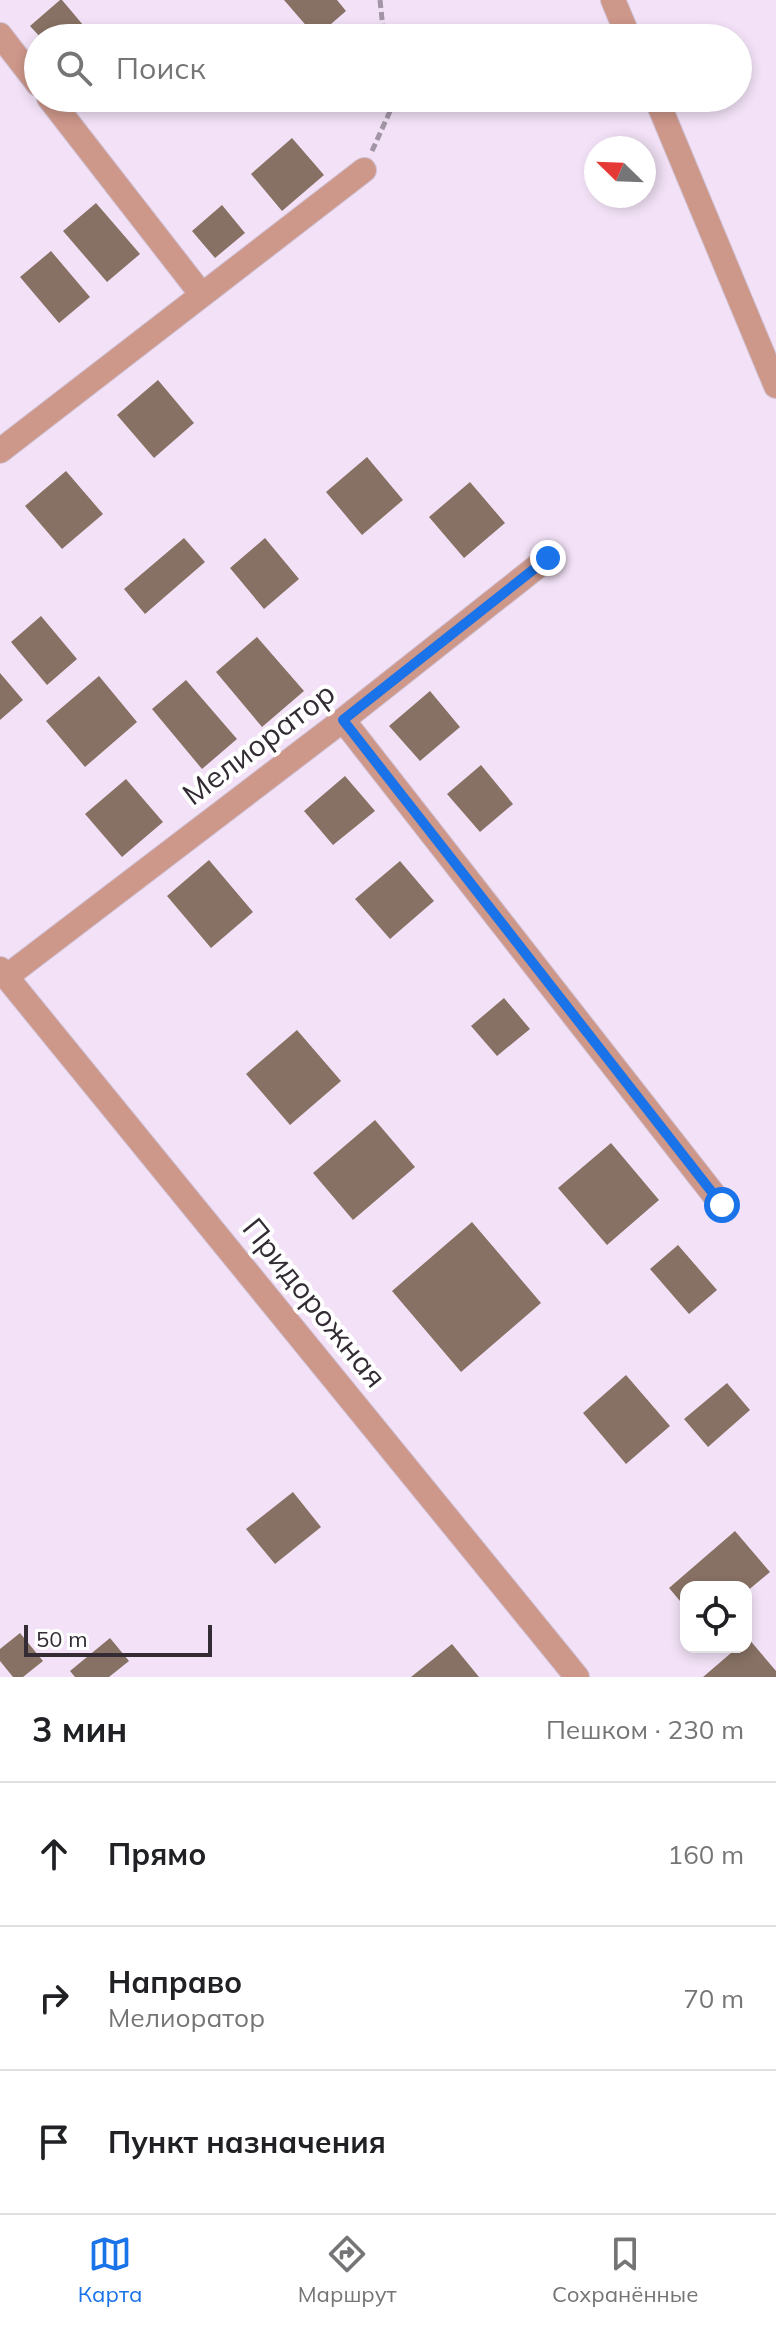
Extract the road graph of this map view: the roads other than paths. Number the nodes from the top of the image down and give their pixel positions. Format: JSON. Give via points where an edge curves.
{"nodes":[{"id":1,"x":613,"y":0,"type":"edge"},
{"id":2,"x":623,"y":24,"type":"edge"},
{"id":3,"x":0,"y":35,"type":"edge"},
{"id":4,"x":24,"y":66,"type":"edge"},
{"id":5,"x":60,"y":112,"type":"edge"},
{"id":6,"x":662,"y":112,"type":"edge"},
{"id":7,"x":364,"y":170,"type":"road end"},
{"id":8,"x":202,"y":295,"type":"junction"},
{"id":9,"x":776,"y":386,"type":"edge"},
{"id":10,"x":0,"y":451,"type":"edge"},
{"id":11,"x":548,"y":558,"type":"dead end"},
{"id":12,"x":343,"y":720,"type":"junction"},
{"id":13,"x":3,"y":973,"type":"edge"},
{"id":14,"x":722,"y":1205,"type":"dead end"},
{"id":15,"x":577,"y":1677,"type":"edge"}],
"edges":[{"from":1,"to":2,"type":"street"},
{"from":3,"to":4,"type":"street"},
{"from":5,"to":8,"type":"street"},
{"from":6,"to":9,"type":"street"},
{"from":7,"to":8,"type":"street"},
{"from":8,"to":10,"type":"street"},
{"from":11,"to":12,"type":"street","name":"Мелиоратор"},
{"from":12,"to":13,"type":"street","name":"Мелиоратор"},
{"from":12,"to":14,"type":"street"},
{"from":13,"to":15,"type":"street","name":"Придорожная"}]}
